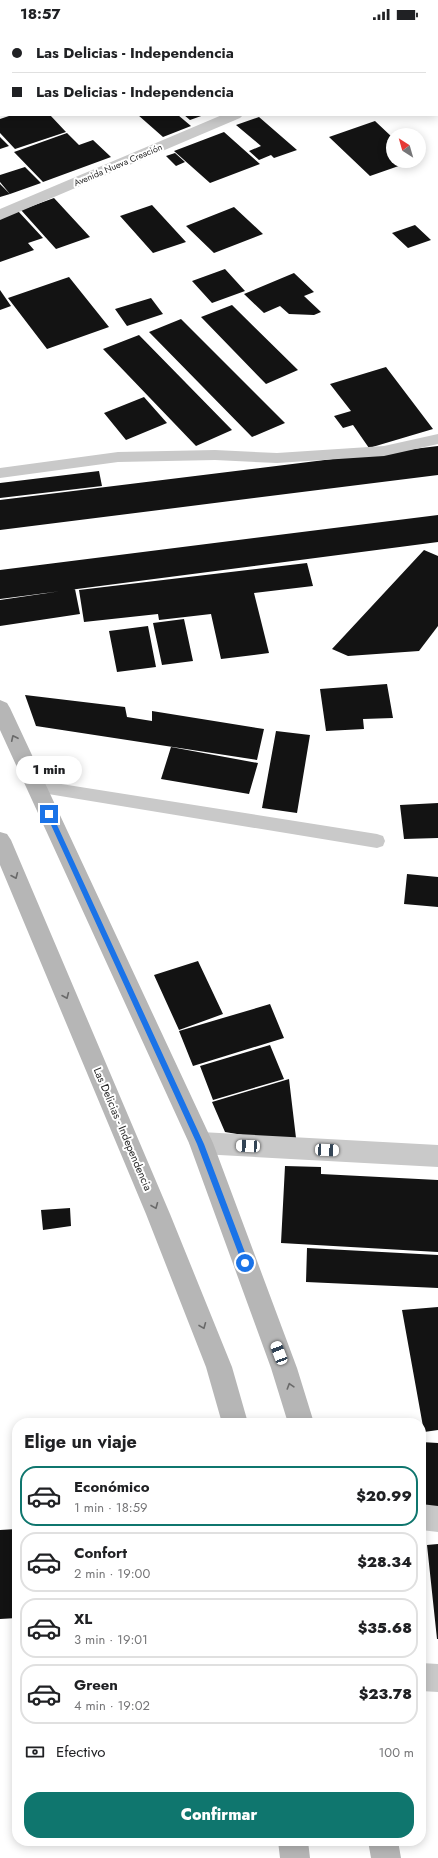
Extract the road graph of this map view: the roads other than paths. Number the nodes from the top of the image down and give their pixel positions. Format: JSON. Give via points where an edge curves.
{"nodes":[{"id":1,"x":233,"y":116,"type":"edge"},
{"id":2,"x":0,"y":215,"type":"edge"},
{"id":3,"x":438,"y":439,"type":"edge"},
{"id":4,"x":0,"y":473,"type":"edge"},
{"id":5,"x":0,"y":708,"type":"edge"},
{"id":6,"x":36,"y":786,"type":"junction"},
{"id":7,"x":0,"y":840,"type":"edge"},
{"id":8,"x":377,"y":841,"type":"dead end"},
{"id":9,"x":200,"y":1144,"type":"junction"},
{"id":10,"x":438,"y":1156,"type":"edge"},
{"id":11,"x":234,"y":1418,"type":"edge"},
{"id":12,"x":299,"y":1418,"type":"edge"},
{"id":13,"x":426,"y":1518,"type":"edge"},
{"id":14,"x":438,"y":1520,"type":"edge"},
{"id":15,"x":426,"y":1677,"type":"edge"},
{"id":16,"x":438,"y":1678,"type":"edge"},
{"id":17,"x":294,"y":1846,"type":"edge"},
{"id":18,"x":384,"y":1846,"type":"edge"},
{"id":19,"x":295,"y":1858,"type":"edge"},
{"id":20,"x":386,"y":1858,"type":"edge"}],
"edges":[{"from":1,"to":2,"type":"street","name":"Avenida Nueva Creación"},
{"from":3,"to":4,"type":"lane","via":[[384,451],[277,458],[118,457]]},
{"from":6,"to":5,"type":"main road","one_way":true},
{"from":6,"to":8,"type":"lane"},
{"from":6,"to":9,"type":"main road"},
{"from":7,"to":11,"type":"main road","name":"Las Delicias - Independencia","one_way":true,"via":[[158,1214],[219,1367]]},
{"from":9,"to":10,"type":"street"},
{"from":12,"to":9,"type":"main road","one_way":true,"via":[[284,1368]]},
{"from":13,"to":14,"type":"street"},
{"from":15,"to":16,"type":"street"},
{"from":17,"to":19,"type":"main road"},
{"from":18,"to":20,"type":"main road"}]}
